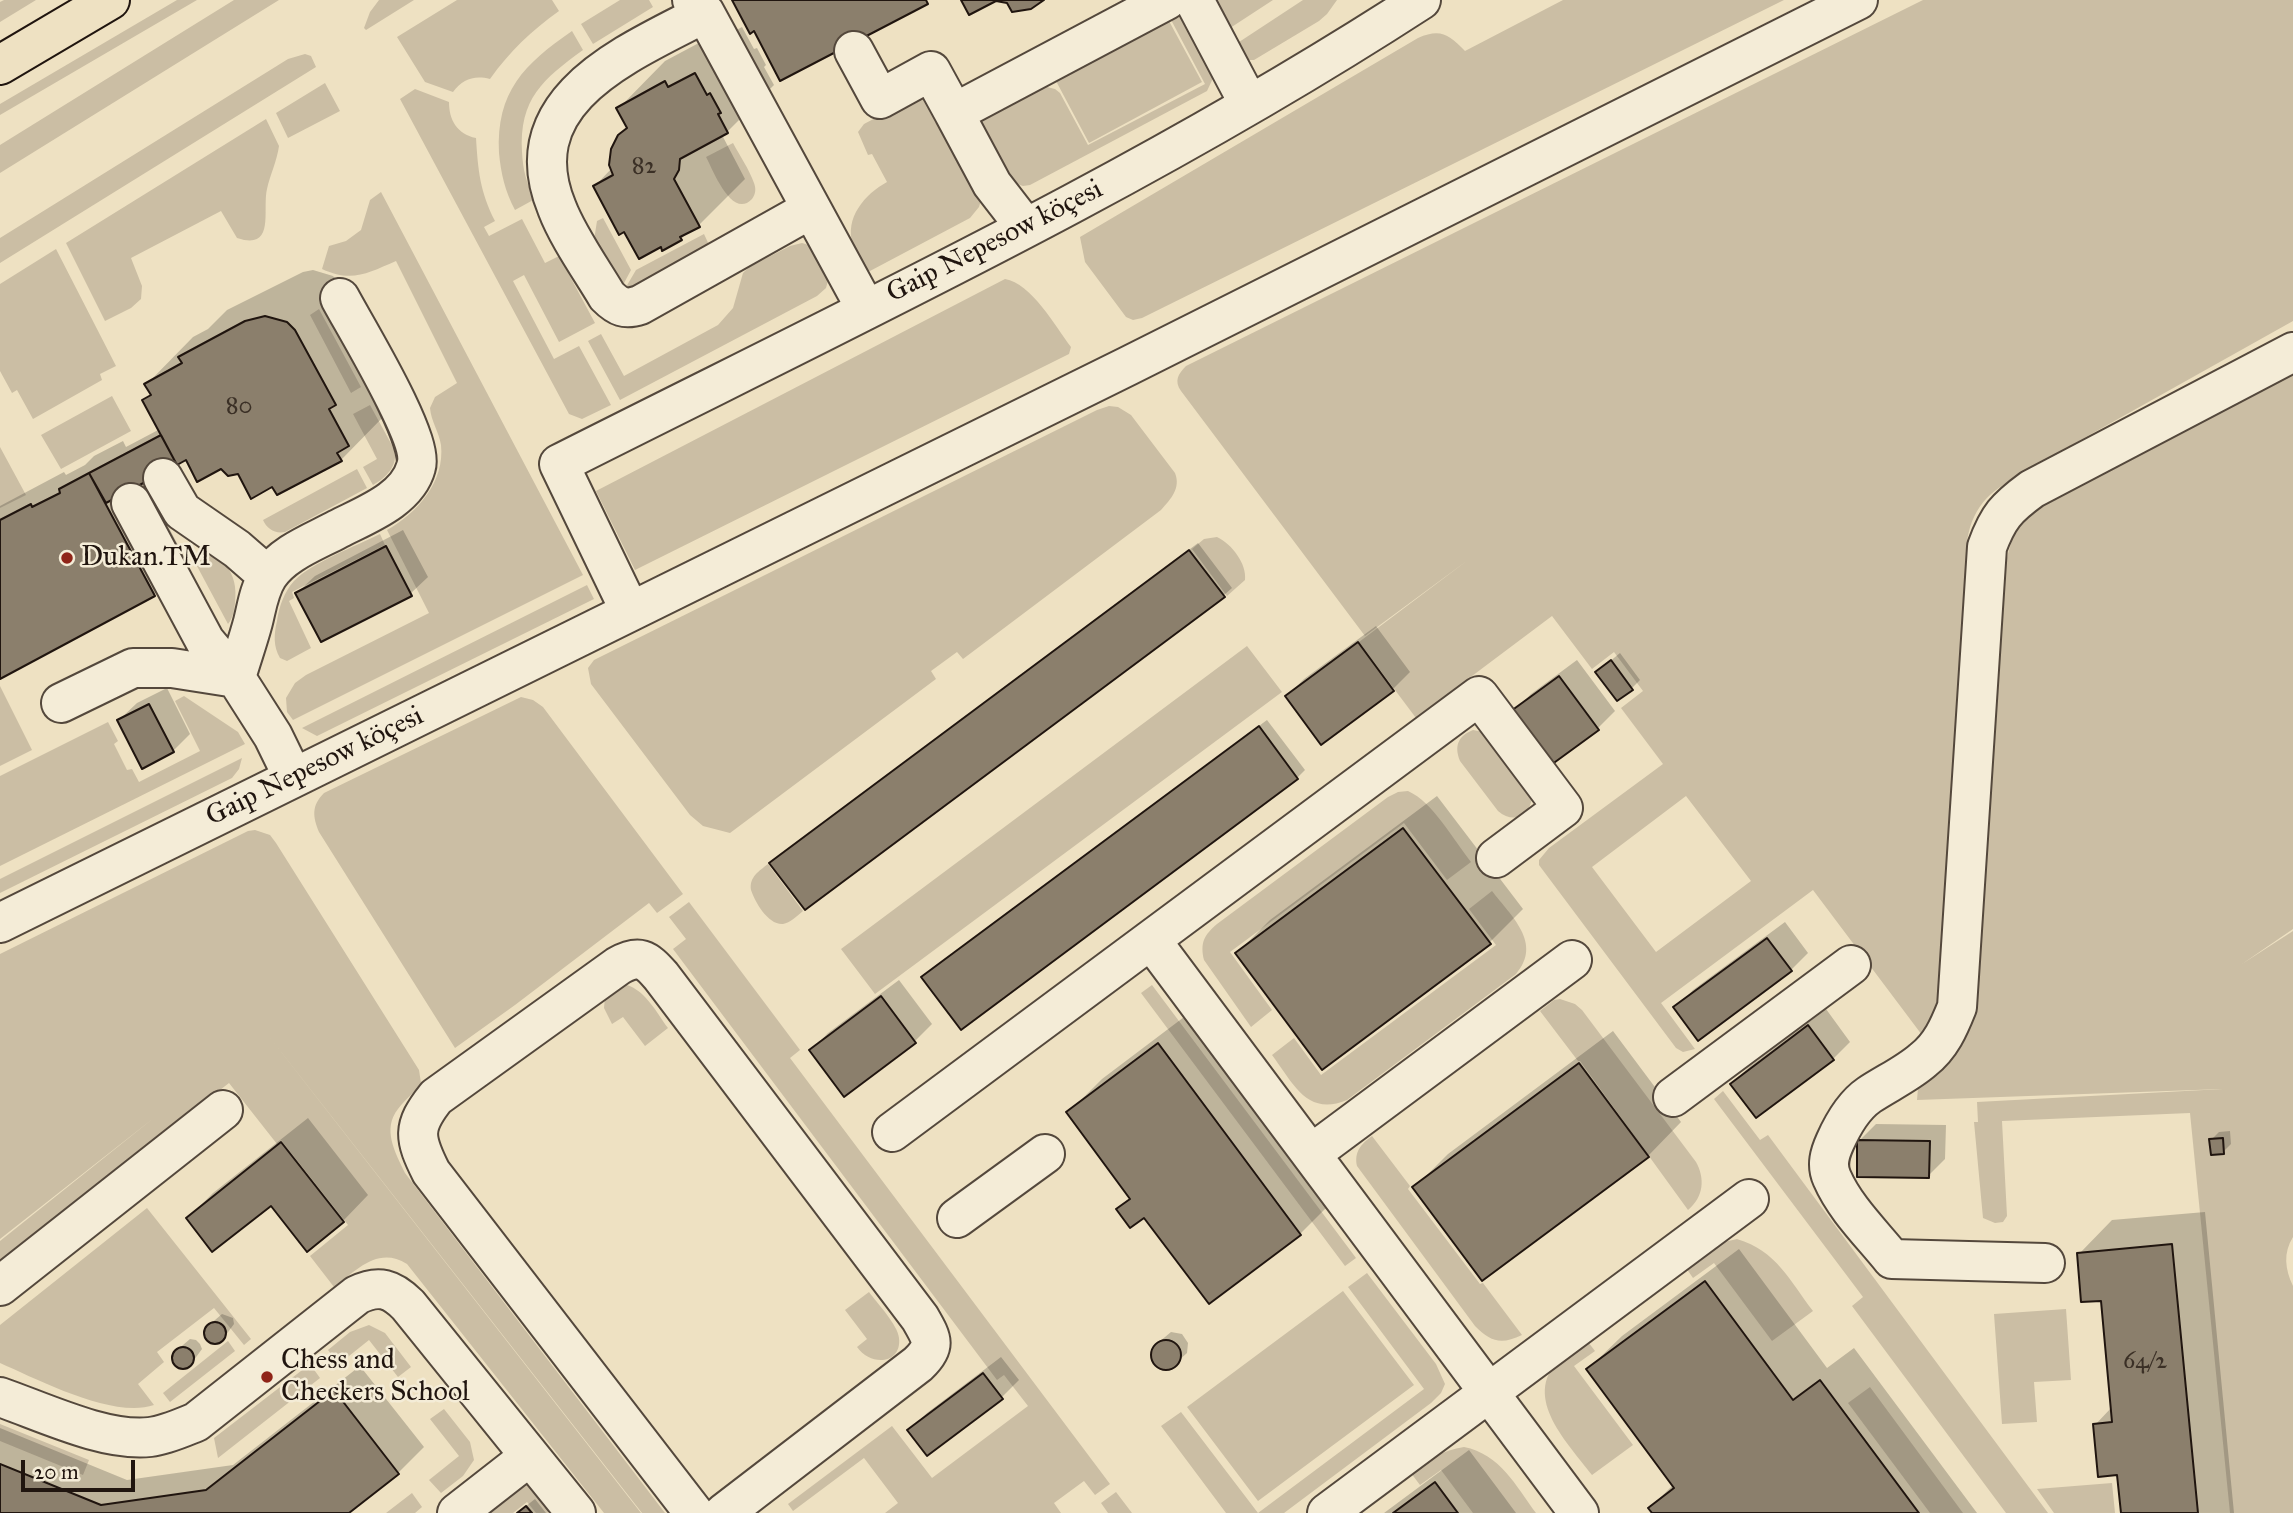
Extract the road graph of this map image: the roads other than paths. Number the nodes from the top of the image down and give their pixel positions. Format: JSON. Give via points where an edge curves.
{"nodes":[{"id":1,"x":110,"y":0,"type":"edge"},
{"id":2,"x":1167,"y":0,"type":"edge"},
{"id":3,"x":1194,"y":0,"type":"edge"},
{"id":4,"x":1421,"y":0,"type":"edge"},
{"id":5,"x":1858,"y":0,"type":"edge"},
{"id":6,"x":698,"y":6,"type":"edge"},
{"id":7,"x":854,"y":51,"type":"dead end"},
{"id":8,"x":0,"y":65,"type":"edge"},
{"id":9,"x":1249,"y":104,"type":"junction"},
{"id":10,"x":954,"y":113,"type":"junction"},
{"id":11,"x":811,"y":209,"type":"junction"},
{"id":12,"x":1026,"y":228,"type":"junction"},
{"id":13,"x":340,"y":298,"type":"dead end"},
{"id":14,"x":866,"y":309,"type":"junction"},
{"id":15,"x":2293,"y":352,"type":"edge"},
{"id":16,"x":163,"y":478,"type":"dead end"},
{"id":17,"x":131,"y":503,"type":"dead end"},
{"id":18,"x":268,"y":576,"type":"junction"},
{"id":19,"x":630,"y":611,"type":"junction"},
{"id":20,"x":236,"y":678,"type":"junction"},
{"id":21,"x":61,"y":703,"type":"dead end"},
{"id":22,"x":293,"y":777,"type":"junction"},
{"id":23,"x":1496,"y":858,"type":"dead end"},
{"id":24,"x":0,"y":923,"type":"edge"},
{"id":25,"x":1151,"y":940,"type":"junction"},
{"id":26,"x":1572,"y":960,"type":"dead end"},
{"id":27,"x":1851,"y":965,"type":"dead end"},
{"id":28,"x":1673,"y":1097,"type":"dead end"},
{"id":29,"x":223,"y":1110,"type":"dead end"},
{"id":30,"x":892,"y":1132,"type":"dead end"},
{"id":31,"x":1045,"y":1154,"type":"dead end"},
{"id":32,"x":1311,"y":1154,"type":"junction"},
{"id":33,"x":1749,"y":1199,"type":"dead end"},
{"id":34,"x":957,"y":1218,"type":"dead end"},
{"id":35,"x":2045,"y":1263,"type":"dead end"},
{"id":36,"x":0,"y":1286,"type":"edge"},
{"id":37,"x":1489,"y":1393,"type":"junction"},
{"id":38,"x":0,"y":1396,"type":"edge"},
{"id":39,"x":530,"y":1456,"type":"junction"},
{"id":40,"x":457,"y":1513,"type":"edge"},
{"id":41,"x":576,"y":1513,"type":"edge"},
{"id":42,"x":694,"y":1513,"type":"edge"},
{"id":43,"x":724,"y":1513,"type":"edge"},
{"id":44,"x":1327,"y":1513,"type":"edge"},
{"id":45,"x":1579,"y":1513,"type":"edge"}],
"edges":[{"from":1,"to":8,"type":"main road"},
{"from":2,"to":10,"type":"street"},
{"from":3,"to":9,"type":"street"},
{"from":4,"to":9,"type":"street","name":"Gaip Nepesow köçesi"},
{"from":5,"to":19,"type":"street","name":"Gaip Nepesow köçesi"},
{"from":6,"to":11,"type":"street"},
{"from":6,"to":11,"type":"street","via":[[602,69],[561,111],[552,127],[547,157],[558,211],[607,296],[624,308],[640,305]]},
{"from":7,"to":10,"type":"street","via":[[880,99],[931,71]]},
{"from":9,"to":12,"type":"street","name":"Gaip Nepesow köçesi"},
{"from":10,"to":12,"type":"street","via":[[992,184]]},
{"from":11,"to":14,"type":"street"},
{"from":12,"to":14,"type":"street","name":"Gaip Nepesow köçesi"},
{"from":13,"to":18,"type":"street","via":[[402,413],[417,467],[401,491],[377,510],[296,551]]},
{"from":14,"to":19,"type":"street","name":"Gaip Nepesow köçesi","via":[[559,464]]},
{"from":15,"to":35,"type":"street","via":[[2032,489],[1995,525],[1987,547],[1957,1007],[1937,1047],[1853,1110],[1829,1156],[1830,1175],[1845,1202],[1892,1259]]},
{"from":16,"to":18,"type":"street","via":[[182,511]]},
{"from":17,"to":20,"type":"street","via":[[205,641]]},
{"from":18,"to":20,"type":"street"},
{"from":19,"to":22,"type":"street","name":"Gaip Nepesow köçesi"},
{"from":20,"to":21,"type":"street","via":[[172,668],[133,668]]},
{"from":20,"to":22,"type":"street"},
{"from":22,"to":24,"type":"street","name":"Gaip Nepesow köçesi"},
{"from":23,"to":25,"type":"street","via":[[1563,808],[1479,696]]},
{"from":25,"to":30,"type":"street"},
{"from":25,"to":32,"type":"street"},
{"from":26,"to":32,"type":"street"},
{"from":27,"to":28,"type":"street"},
{"from":29,"to":36,"type":"street"},
{"from":31,"to":34,"type":"street"},
{"from":32,"to":37,"type":"street"},
{"from":33,"to":37,"type":"street"},
{"from":37,"to":44,"type":"street"},
{"from":37,"to":45,"type":"street"},
{"from":38,"to":39,"type":"street","via":[[112,1435],[152,1437],[172,1432],[196,1422],[358,1294],[384,1288],[408,1305]]},
{"from":39,"to":40,"type":"street"},
{"from":39,"to":41,"type":"street"},
{"from":42,"to":43,"type":"street","via":[[431,1172],[418,1135],[419,1122],[436,1097],[629,960],[641,959],[661,976],[930,1336],[927,1356],[918,1364]]}]}
